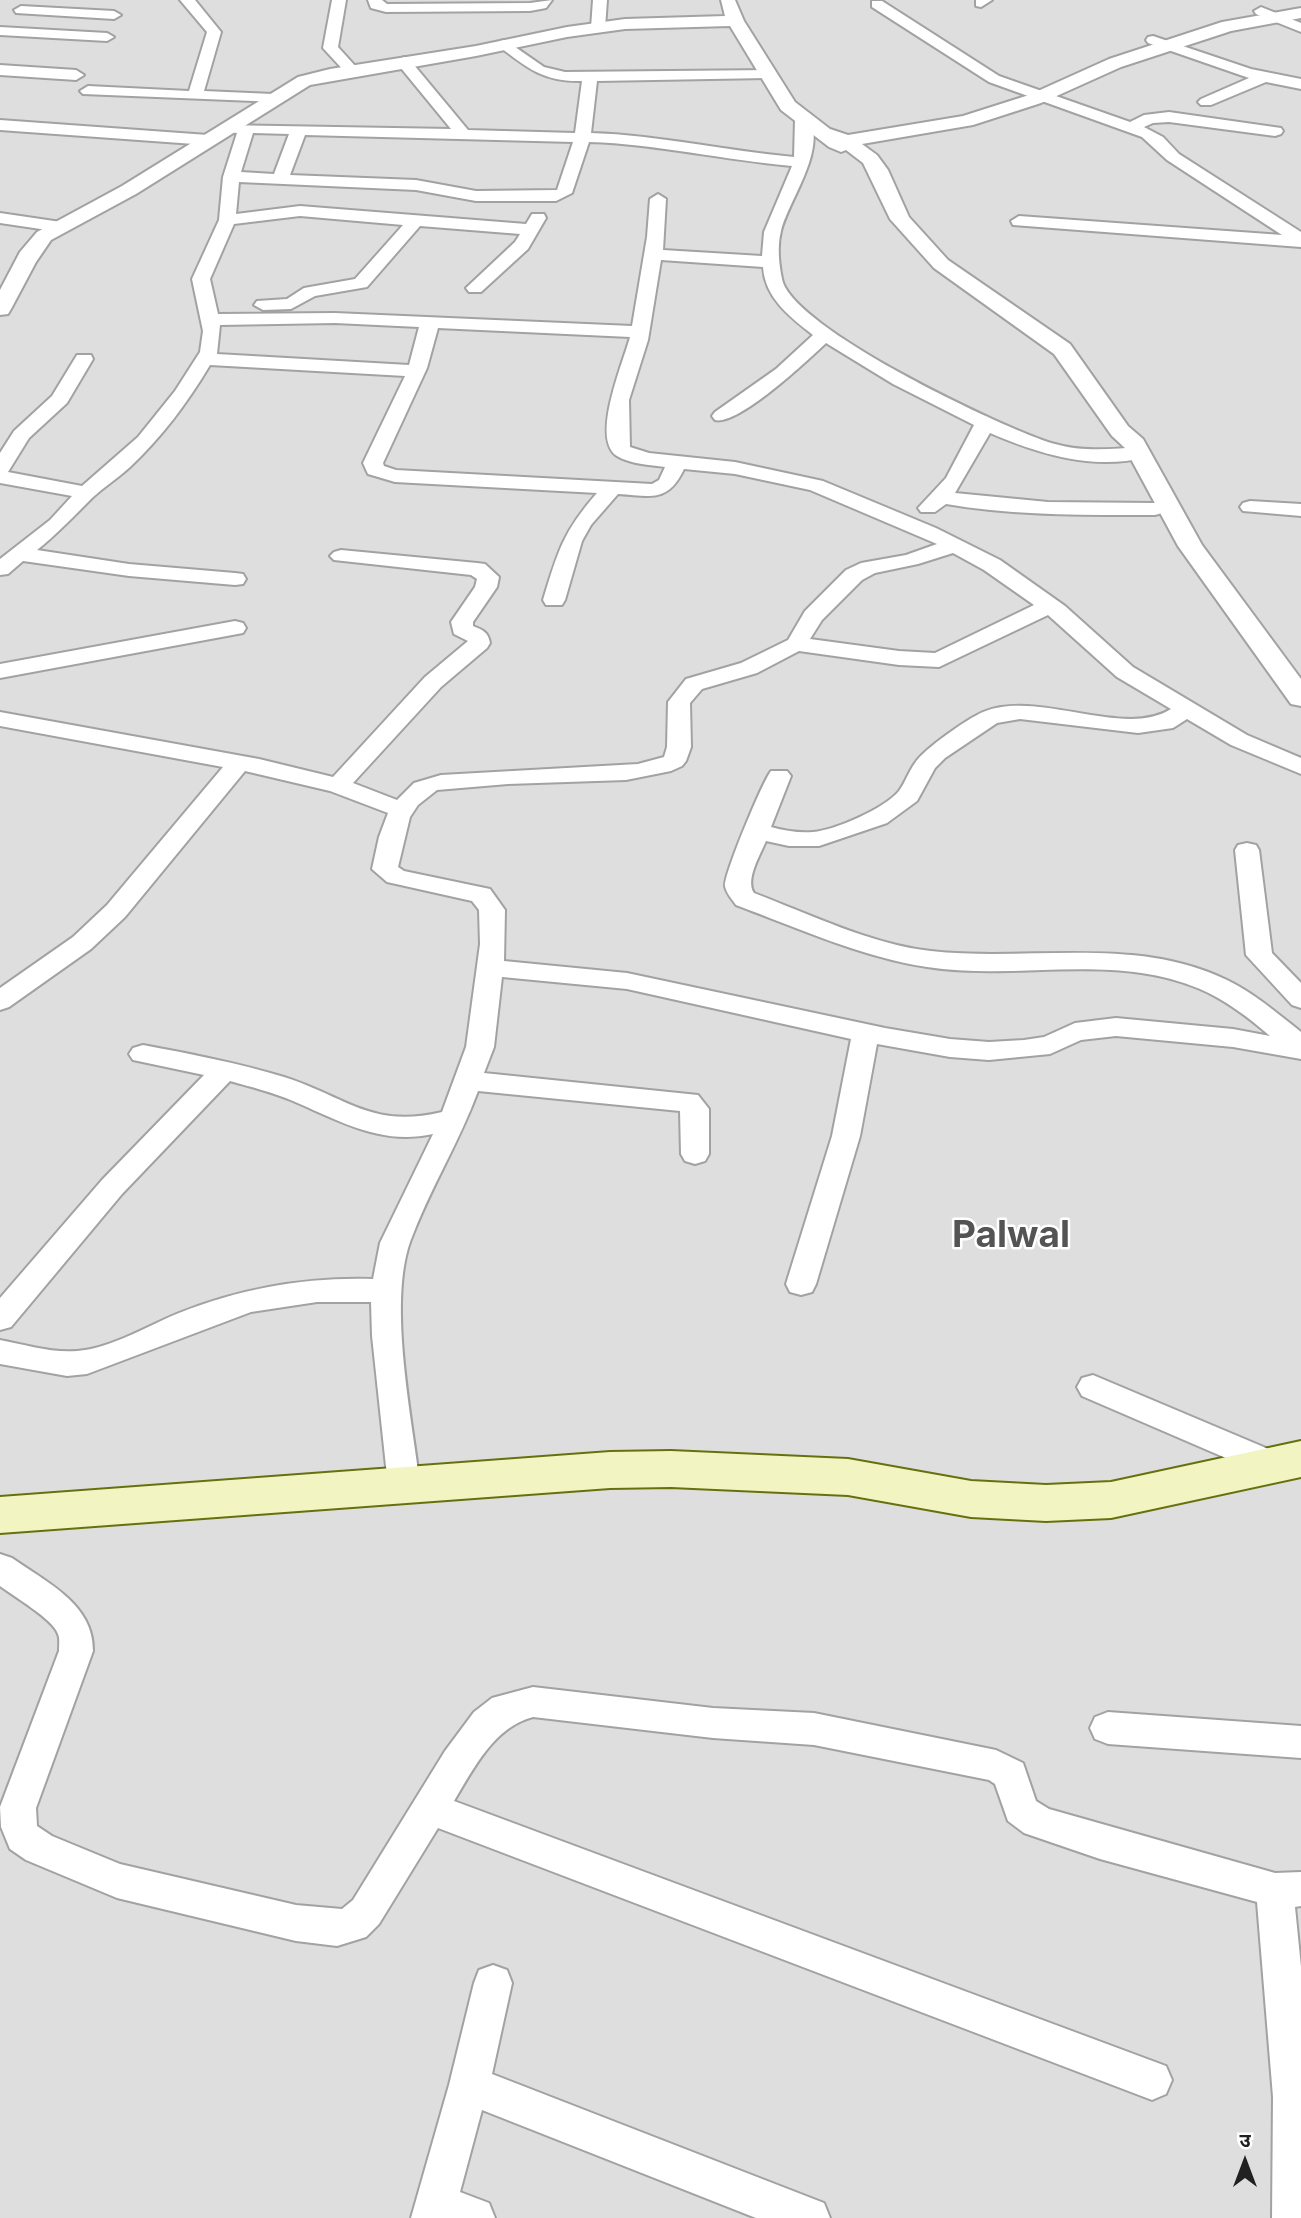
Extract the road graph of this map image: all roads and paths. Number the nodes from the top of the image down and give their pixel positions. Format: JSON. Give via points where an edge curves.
{"nodes":[{"id":1,"x":187,"y":0,"type":"edge"},
{"id":2,"x":339,"y":0,"type":"edge"},
{"id":3,"x":375,"y":0,"type":"edge"},
{"id":4,"x":545,"y":0,"type":"edge"},
{"id":5,"x":600,"y":0,"type":"edge"},
{"id":6,"x":713,"y":0,"type":"edge"},
{"id":7,"x":462,"y":4,"type":"edge"},
{"id":8,"x":877,"y":4,"type":"dead end"},
{"id":9,"x":25,"y":5,"type":"edge"},
{"id":10,"x":1301,"y":5,"type":"edge"},
{"id":11,"x":731,"y":11,"type":"edge"},
{"id":12,"x":1301,"y":13,"type":"edge"},
{"id":13,"x":1266,"y":14,"type":"junction"},
{"id":14,"x":114,"y":15,"type":"dead end"},
{"id":15,"x":598,"y":27,"type":"junction"},
{"id":16,"x":1301,"y":28,"type":"edge"},
{"id":17,"x":0,"y":32,"type":"edge"},
{"id":18,"x":107,"y":37,"type":"dead end"},
{"id":19,"x":1153,"y":40,"type":"junction"},
{"id":20,"x":505,"y":44,"type":"junction"},
{"id":21,"x":1171,"y":46,"type":"junction"},
{"id":22,"x":404,"y":62,"type":"junction"},
{"id":23,"x":1115,"y":63,"type":"junction"},
{"id":24,"x":0,"y":70,"type":"edge"},
{"id":25,"x":352,"y":71,"type":"junction"},
{"id":26,"x":768,"y":73,"type":"junction"},
{"id":27,"x":76,"y":75,"type":"dead end"},
{"id":28,"x":590,"y":77,"type":"junction"},
{"id":29,"x":1264,"y":77,"type":"junction"},
{"id":30,"x":1301,"y":84,"type":"edge"},
{"id":31,"x":0,"y":86,"type":"edge"},
{"id":32,"x":63,"y":89,"type":"dead end"},
{"id":33,"x":88,"y":91,"type":"dead end"},
{"id":34,"x":195,"y":96,"type":"junction"},
{"id":35,"x":1044,"y":96,"type":"junction"},
{"id":36,"x":274,"y":99,"type":"junction"},
{"id":37,"x":1206,"y":102,"type":"dead end"},
{"id":38,"x":803,"y":119,"type":"junction"},
{"id":39,"x":0,"y":125,"type":"edge"},
{"id":40,"x":1132,"y":128,"type":"junction"},
{"id":41,"x":236,"y":129,"type":"junction"},
{"id":42,"x":298,"y":131,"type":"junction"},
{"id":43,"x":1275,"y":131,"type":"dead end"},
{"id":44,"x":464,"y":136,"type":"junction"},
{"id":45,"x":582,"y":138,"type":"junction"},
{"id":46,"x":836,"y":139,"type":"junction"},
{"id":47,"x":208,"y":140,"type":"junction"},
{"id":48,"x":801,"y":162,"type":"junction"},
{"id":49,"x":231,"y":177,"type":"junction"},
{"id":50,"x":280,"y":179,"type":"junction"},
{"id":51,"x":548,"y":197,"type":"junction"},
{"id":52,"x":658,"y":199,"type":"dead end"},
{"id":53,"x":0,"y":218,"type":"edge"},
{"id":54,"x":227,"y":220,"type":"junction"},
{"id":55,"x":415,"y":220,"type":"junction"},
{"id":56,"x":1019,"y":221,"type":"dead end"},
{"id":57,"x":61,"y":227,"type":"junction"},
{"id":58,"x":532,"y":230,"type":"junction"},
{"id":59,"x":1301,"y":241,"type":"edge"},
{"id":60,"x":653,"y":254,"type":"junction"},
{"id":61,"x":771,"y":262,"type":"junction"},
{"id":62,"x":475,"y":288,"type":"dead end"},
{"id":63,"x":0,"y":308,"type":"edge"},
{"id":64,"x":209,"y":313,"type":"junction"},
{"id":65,"x":430,"y":322,"type":"junction"},
{"id":66,"x":640,"y":332,"type":"junction"},
{"id":67,"x":824,"y":335,"type":"junction"},
{"id":68,"x":83,"y":359,"type":"dead end"},
{"id":69,"x":205,"y":359,"type":"junction"},
{"id":70,"x":416,"y":372,"type":"junction"},
{"id":71,"x":722,"y":416,"type":"dead end"},
{"id":72,"x":986,"y":422,"type":"junction"},
{"id":73,"x":1129,"y":446,"type":"junction"},
{"id":74,"x":677,"y":462,"type":"junction"},
{"id":75,"x":0,"y":469,"type":"edge"},
{"id":76,"x":0,"y":477,"type":"edge"},
{"id":77,"x":612,"y":488,"type":"junction"},
{"id":78,"x":86,"y":493,"type":"junction"},
{"id":79,"x":942,"y":497,"type":"junction"},
{"id":80,"x":1250,"y":507,"type":"dead end"},
{"id":81,"x":1156,"y":509,"type":"junction"},
{"id":82,"x":1301,"y":510,"type":"edge"},
{"id":83,"x":904,"y":521,"type":"junction"},
{"id":84,"x":955,"y":545,"type":"junction"},
{"id":85,"x":20,"y":554,"type":"junction"},
{"id":86,"x":341,"y":556,"type":"dead end"},
{"id":87,"x":0,"y":569,"type":"edge"},
{"id":88,"x":235,"y":579,"type":"dead end"},
{"id":89,"x":554,"y":600,"type":"dead end"},
{"id":90,"x":1049,"y":606,"type":"junction"},
{"id":91,"x":235,"y":628,"type":"dead end"},
{"id":92,"x":796,"y":644,"type":"junction"},
{"id":93,"x":0,"y":671,"type":"edge"},
{"id":94,"x":1301,"y":698,"type":"edge"},
{"id":95,"x":1187,"y":709,"type":"junction"},
{"id":96,"x":0,"y":719,"type":"edge"},
{"id":97,"x":1301,"y":725,"type":"edge"},
{"id":98,"x":238,"y":764,"type":"junction"},
{"id":99,"x":1301,"y":767,"type":"edge"},
{"id":100,"x":779,"y":776,"type":"dead end"},
{"id":101,"x":338,"y":786,"type":"junction"},
{"id":102,"x":401,"y":810,"type":"junction"},
{"id":103,"x":756,"y":831,"type":"junction"},
{"id":104,"x":1247,"y":850,"type":"dead end"},
{"id":105,"x":491,"y":968,"type":"junction"},
{"id":106,"x":1301,"y":999,"type":"edge"},
{"id":107,"x":0,"y":1001,"type":"edge"},
{"id":108,"x":866,"y":1032,"type":"junction"},
{"id":109,"x":1301,"y":1048,"type":"edge"},
{"id":110,"x":143,"y":1054,"type":"dead end"},
{"id":111,"x":225,"y":1070,"type":"junction"},
{"id":112,"x":468,"y":1081,"type":"junction"},
{"id":113,"x":454,"y":1119,"type":"junction"},
{"id":114,"x":695,"y":1154,"type":"dead end"},
{"id":115,"x":801,"y":1284,"type":"dead end"},
{"id":116,"x":386,"y":1291,"type":"junction"},
{"id":117,"x":0,"y":1319,"type":"edge"},
{"id":118,"x":0,"y":1352,"type":"edge"},
{"id":119,"x":1093,"y":1388,"type":"dead end"},
{"id":120,"x":1288,"y":1462,"type":"edge"},
{"id":121,"x":404,"y":1485,"type":"junction"},
{"id":122,"x":0,"y":1516,"type":"edge"},
{"id":123,"x":0,"y":1568,"type":"edge"},
{"id":124,"x":1108,"y":1728,"type":"dead end"},
{"id":125,"x":1301,"y":1742,"type":"edge"},
{"id":126,"x":431,"y":1809,"type":"junction"},
{"id":127,"x":1288,"y":1889,"type":"edge"},
{"id":128,"x":493,"y":1983,"type":"dead end"},
{"id":129,"x":1152,"y":2080,"type":"dead end"},
{"id":130,"x":469,"y":2085,"type":"junction"},
{"id":131,"x":434,"y":2210,"type":"edge"},
{"id":132,"x":474,"y":2218,"type":"edge"},
{"id":133,"x":809,"y":2218,"type":"edge"},
{"id":134,"x":1293,"y":2218,"type":"edge"}],
"edges":[{"from":1,"to":34,"type":"street","via":[[214,32]]},
{"from":2,"to":25,"type":"street","via":[[330,48]]},
{"from":3,"to":7,"type":"street","via":[[382,8]]},
{"from":4,"to":7,"type":"street","via":[[530,7]]},
{"from":5,"to":15,"type":"street"},
{"from":6,"to":11,"type":"street"},
{"from":8,"to":35,"type":"street","via":[[994,79]]},
{"from":9,"to":14,"type":"street"},
{"from":9,"to":17,"type":"street"},
{"from":10,"to":13,"type":"street"},
{"from":11,"to":15,"type":"street"},
{"from":11,"to":26,"type":"street"},
{"from":12,"to":13,"type":"street"},
{"from":13,"to":16,"type":"street"},
{"from":13,"to":19,"type":"street","via":[[1192,26]]},
{"from":13,"to":21,"type":"street"},
{"from":15,"to":20,"type":"street"},
{"from":17,"to":18,"type":"street"},
{"from":19,"to":21,"type":"street"},
{"from":19,"to":23,"type":"street"},
{"from":20,"to":22,"type":"street"},
{"from":20,"to":28,"type":"street","via":[[544,73]]},
{"from":21,"to":23,"type":"street"},
{"from":21,"to":29,"type":"street"},
{"from":22,"to":25,"type":"street"},
{"from":22,"to":44,"type":"street"},
{"from":23,"to":35,"type":"street"},
{"from":24,"to":27,"type":"street"},
{"from":25,"to":36,"type":"street","via":[[304,82]]},
{"from":26,"to":28,"type":"street"},
{"from":26,"to":38,"type":"street","via":[[788,106]]},
{"from":28,"to":45,"type":"street"},
{"from":29,"to":30,"type":"street"},
{"from":29,"to":37,"type":"street"},
{"from":31,"to":32,"type":"street"},
{"from":33,"to":34,"type":"street"},
{"from":34,"to":36,"type":"street"},
{"from":35,"to":40,"type":"street"},
{"from":35,"to":46,"type":"street","via":[[966,121]]},
{"from":36,"to":41,"type":"street"},
{"from":38,"to":46,"type":"street"},
{"from":38,"to":48,"type":"street"},
{"from":39,"to":47,"type":"street"},
{"from":40,"to":43,"type":"street","via":[[1150,118],[1169,117]]},
{"from":40,"to":59,"type":"street","via":[[1157,140],[1173,158]]},
{"from":41,"to":42,"type":"street"},
{"from":41,"to":47,"type":"street"},
{"from":41,"to":49,"type":"street"},
{"from":42,"to":44,"type":"street"},
{"from":42,"to":50,"type":"street"},
{"from":44,"to":45,"type":"street"},
{"from":45,"to":48,"type":"street","via":[[684,145],[740,157]]},
{"from":45,"to":51,"type":"street","via":[[564,193]]},
{"from":46,"to":73,"type":"street","via":[[870,159],[900,219],[942,264],[1051,340],[1069,358]]},
{"from":47,"to":57,"type":"street"},
{"from":48,"to":61,"type":"street","via":[[770,234]]},
{"from":49,"to":50,"type":"street"},
{"from":49,"to":54,"type":"street"},
{"from":50,"to":51,"type":"street","via":[[416,185],[467,196]]},
{"from":51,"to":58,"type":"street"},
{"from":52,"to":60,"type":"street"},
{"from":53,"to":57,"type":"street"},
{"from":54,"to":55,"type":"street","via":[[300,211]]},
{"from":54,"to":64,"type":"street","via":[[201,279]]},
{"from":55,"to":58,"type":"street"},
{"from":55,"to":64,"type":"street","via":[[361,283],[310,292],[287,304]]},
{"from":56,"to":59,"type":"street"},
{"from":57,"to":63,"type":"street","via":[[33,247]]},
{"from":58,"to":62,"type":"street"},
{"from":60,"to":61,"type":"street"},
{"from":60,"to":66,"type":"street"},
{"from":61,"to":67,"type":"street","via":[[782,299]]},
{"from":64,"to":65,"type":"street"},
{"from":64,"to":69,"type":"street","via":[[211,341]]},
{"from":65,"to":66,"type":"street"},
{"from":65,"to":70,"type":"street"},
{"from":66,"to":74,"type":"street","via":[[619,400],[618,444],[630,455]]},
{"from":67,"to":71,"type":"street","via":[[792,366]]},
{"from":67,"to":72,"type":"street"},
{"from":68,"to":75,"type":"street","via":[[60,399],[21,435]]},
{"from":69,"to":70,"type":"street"},
{"from":69,"to":78,"type":"street","via":[[145,441]]},
{"from":70,"to":77,"type":"street","via":[[373,463],[374,470],[396,476]]},
{"from":72,"to":73,"type":"street","via":[[1048,448],[1073,453]]},
{"from":72,"to":79,"type":"street"},
{"from":73,"to":81,"type":"street"},
{"from":73,"to":94,"type":"street","via":[[1190,546]]},
{"from":74,"to":77,"type":"street","via":[[663,488]]},
{"from":74,"to":83,"type":"street","via":[[816,485]]},
{"from":76,"to":78,"type":"street"},
{"from":77,"to":89,"type":"street","via":[[572,541]]},
{"from":78,"to":85,"type":"street"},
{"from":79,"to":81,"type":"street","via":[[1028,508]]},
{"from":79,"to":83,"type":"street"},
{"from":80,"to":82,"type":"street"},
{"from":81,"to":97,"type":"street"},
{"from":83,"to":84,"type":"street"},
{"from":84,"to":90,"type":"street"},
{"from":84,"to":92,"type":"street","via":[[854,575],[813,616]]},
{"from":85,"to":87,"type":"street"},
{"from":85,"to":88,"type":"street"},
{"from":86,"to":101,"type":"street","via":[[477,569],[488,577],[462,622],[462,629],[478,636],[479,643],[433,682]]},
{"from":90,"to":92,"type":"street","via":[[939,660]]},
{"from":90,"to":95,"type":"street","via":[[1125,672]]},
{"from":91,"to":93,"type":"street"},
{"from":92,"to":102,"type":"street","via":[[750,668],[686,690],[679,702],[679,747],[674,761],[662,767],[435,782],[416,792]]},
{"from":95,"to":99,"type":"street","via":[[1240,740]]},
{"from":95,"to":103,"type":"street","via":[[1165,723],[1138,726],[1020,712],[990,717],[937,753],[908,796],[878,818],[819,839],[789,839]]},
{"from":96,"to":98,"type":"street"},
{"from":98,"to":101,"type":"street"},
{"from":98,"to":107,"type":"street","via":[[116,911],[82,943]]},
{"from":100,"to":103,"type":"street"},
{"from":101,"to":102,"type":"street"},
{"from":102,"to":105,"type":"street","via":[[389,842],[386,869],[396,877],[481,895],[492,910]]},
{"from":103,"to":109,"type":"street","via":[[737,886],[745,899],[915,958],[1089,960],[1177,972],[1211,983]]},
{"from":104,"to":106,"type":"street","via":[[1259,956]]},
{"from":105,"to":108,"type":"street","via":[[626,981]]},
{"from":105,"to":112,"type":"street","via":[[480,1047]]},
{"from":108,"to":109,"type":"street","via":[[925,1045],[989,1051],[1050,1045],[1090,1028],[1136,1027]]},
{"from":108,"to":115,"type":"street","via":[[845,1136]]},
{"from":110,"to":111,"type":"street"},
{"from":111,"to":113,"type":"street","via":[[279,1085],[370,1125],[425,1128]]},
{"from":111,"to":117,"type":"street","via":[[112,1187]]},
{"from":112,"to":113,"type":"street"},
{"from":112,"to":114,"type":"street","via":[[688,1102],[695,1109]]},
{"from":113,"to":116,"type":"street","via":[[396,1243]]},
{"from":116,"to":118,"type":"street","via":[[296,1292],[238,1305],[87,1362],[67,1364]]},
{"from":116,"to":121,"type":"street"},
{"from":119,"to":120,"type":"street"},
{"from":120,"to":121,"type":"main road","via":[[1111,1500],[1045,1503],[971,1499],[848,1477],[671,1469]]},
{"from":121,"to":122,"type":"main road"},
{"from":123,"to":126,"type":"street","via":[[74,1627],[76,1651],[18,1808],[23,1838],[39,1848],[117,1881],[296,1923],[337,1928],[353,1924],[366,1912]]},
{"from":124,"to":125,"type":"street"},
{"from":126,"to":127,"type":"street","via":[[487,1723],[505,1709],[533,1702],[713,1723],[814,1729],[996,1766],[1010,1774],[1019,1805],[1029,1819],[1108,1844]]},
{"from":126,"to":129,"type":"street"},
{"from":127,"to":134,"type":"street"},
{"from":128,"to":130,"type":"street"},
{"from":130,"to":131,"type":"street"},
{"from":130,"to":133,"type":"street"},
{"from":131,"to":132,"type":"street"}]}
